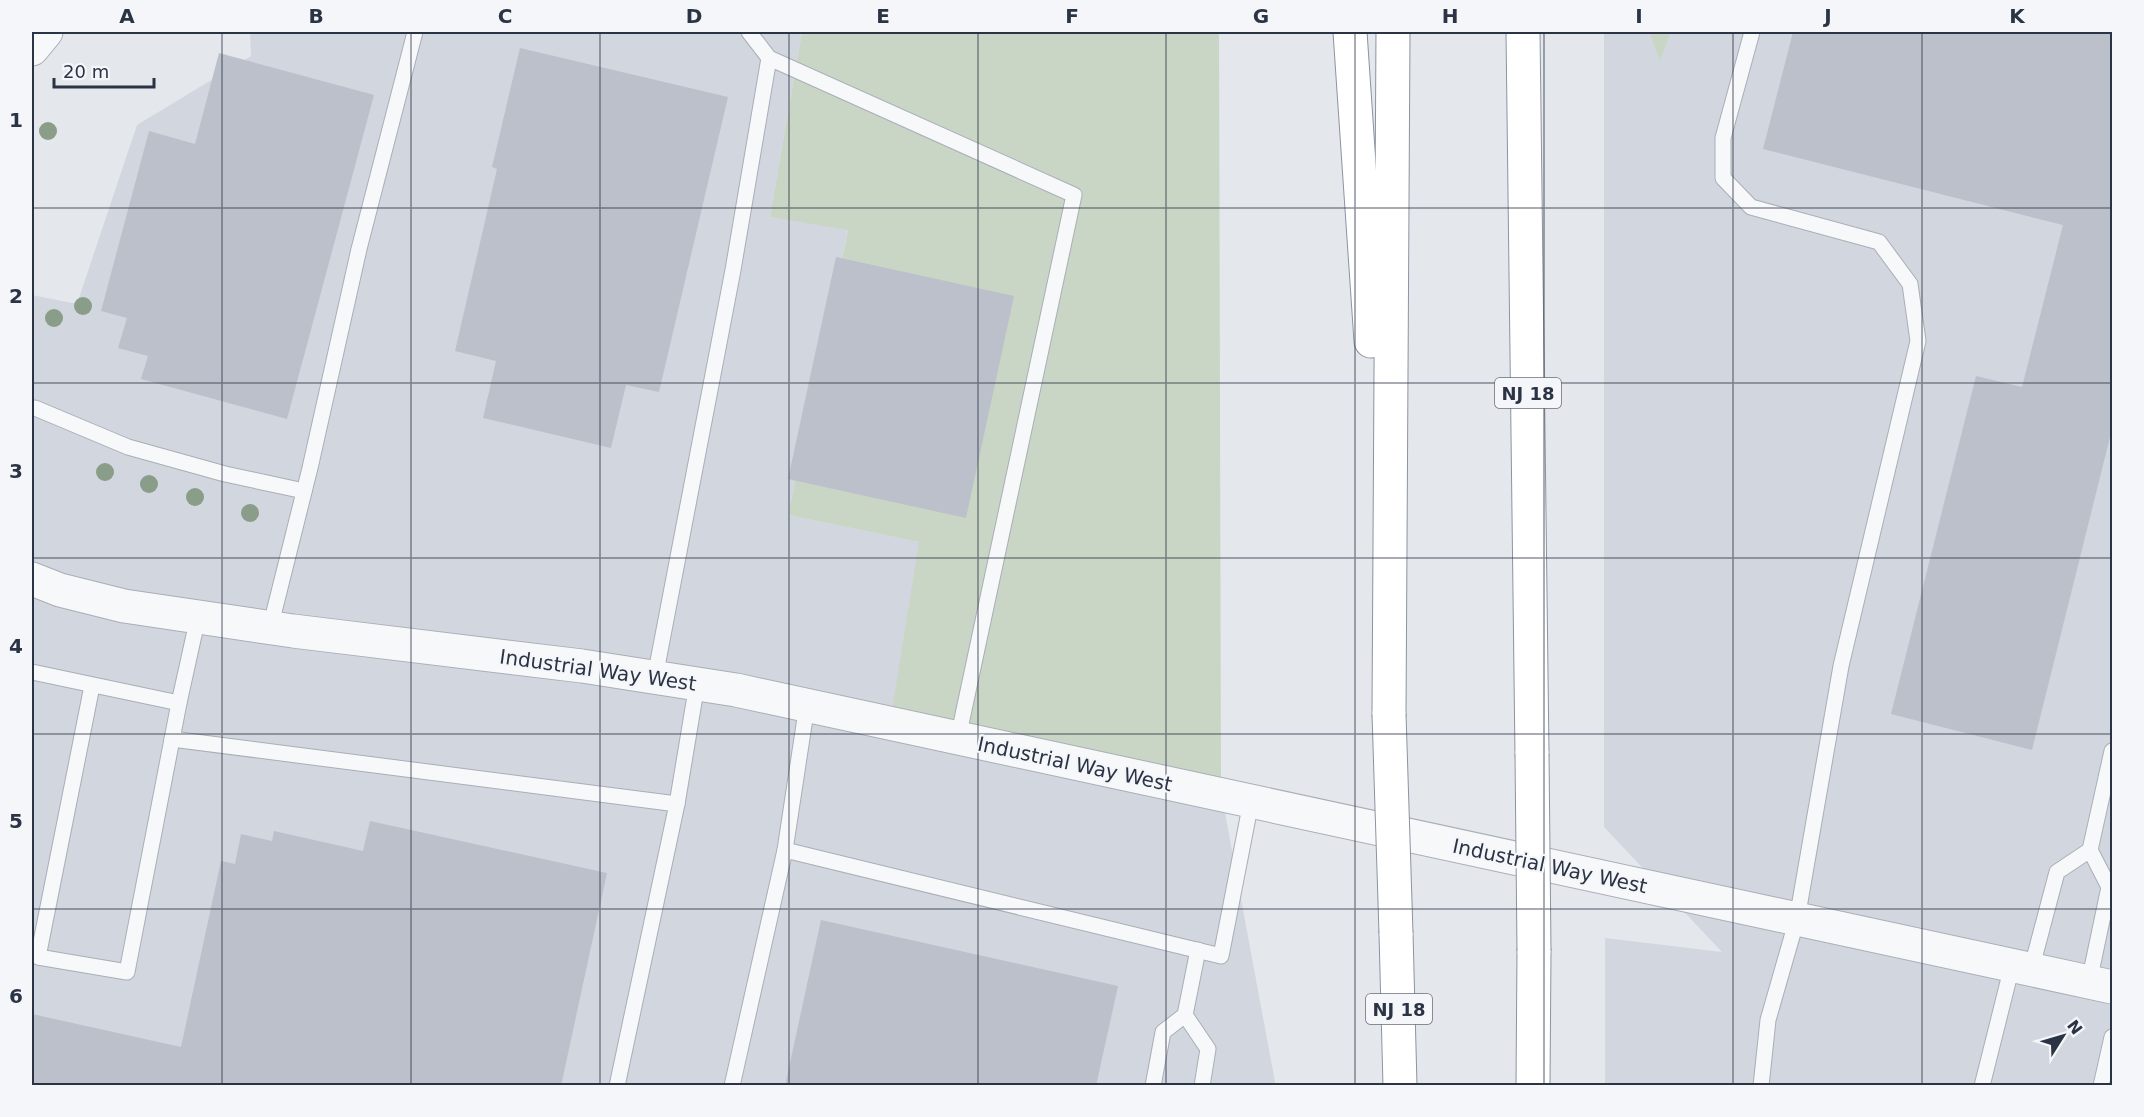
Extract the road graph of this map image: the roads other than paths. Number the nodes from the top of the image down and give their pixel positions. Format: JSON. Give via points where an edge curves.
{"nodes":[{"id":1,"x":46,"y":32,"type":"edge"},
{"id":2,"x":416,"y":32,"type":"edge"},
{"id":3,"x":749,"y":32,"type":"edge"},
{"id":4,"x":1350,"y":32,"type":"edge"},
{"id":5,"x":1393,"y":32,"type":"edge"},
{"id":6,"x":1523,"y":32,"type":"edge"},
{"id":7,"x":1752,"y":32,"type":"edge"},
{"id":8,"x":32,"y":49,"type":"edge"},
{"id":9,"x":769,"y":58,"type":"junction"},
{"id":10,"x":35,"y":408,"type":"dead end"},
{"id":11,"x":304,"y":491,"type":"junction"},
{"id":12,"x":32,"y":579,"type":"edge"},
{"id":13,"x":1390,"y":615,"type":"junction"},
{"id":14,"x":198,"y":617,"type":"junction"},
{"id":15,"x":270,"y":628,"type":"junction"},
{"id":16,"x":32,"y":672,"type":"edge"},
{"id":17,"x":655,"y":677,"type":"junction"},
{"id":18,"x":697,"y":684,"type":"junction"},
{"id":19,"x":92,"y":686,"type":"junction"},
{"id":20,"x":179,"y":703,"type":"junction"},
{"id":21,"x":807,"y":705,"type":"junction"},
{"id":22,"x":958,"y":738,"type":"junction"},
{"id":23,"x":172,"y":739,"type":"junction"},
{"id":24,"x":2112,"y":751,"type":"edge"},
{"id":25,"x":1251,"y":802,"type":"junction"},
{"id":26,"x":677,"y":804,"type":"junction"},
{"id":27,"x":785,"y":850,"type":"junction"},
{"id":28,"x":2090,"y":850,"type":"junction"},
{"id":29,"x":1797,"y":920,"type":"junction"},
{"id":30,"x":1198,"y":950,"type":"junction"},
{"id":31,"x":2021,"y":968,"type":"junction"},
{"id":32,"x":2101,"y":985,"type":"edge"},
{"id":33,"x":1185,"y":1015,"type":"junction"},
{"id":34,"x":2112,"y":1037,"type":"edge"},
{"id":35,"x":617,"y":1086,"type":"edge"},
{"id":36,"x":732,"y":1086,"type":"edge"},
{"id":37,"x":1153,"y":1086,"type":"edge"},
{"id":38,"x":1202,"y":1086,"type":"edge"},
{"id":39,"x":1400,"y":1086,"type":"edge"},
{"id":40,"x":1533,"y":1086,"type":"edge"},
{"id":41,"x":1761,"y":1086,"type":"edge"},
{"id":42,"x":1982,"y":1086,"type":"edge"},
{"id":43,"x":2101,"y":1086,"type":"edge"}],
"edges":[{"from":1,"to":8,"type":"street"},
{"from":2,"to":11,"type":"lane","via":[[359,249]]},
{"from":3,"to":9,"type":"lane"},
{"from":4,"to":13,"type":"highway"},
{"from":5,"to":13,"type":"highway","number":"NJ 18"},
{"from":6,"to":40,"type":"highway","number":"NJ 18","bridge":true},
{"from":7,"to":29,"type":"lane","via":[[1723,138],[1723,178],[1751,207],[1879,242],[1910,284],[1917,341],[1841,666]]},
{"from":9,"to":17,"type":"lane","via":[[734,270]]},
{"from":9,"to":22,"type":"lane","via":[[1074,195]]},
{"from":10,"to":11,"type":"lane","via":[[128,447]]},
{"from":11,"to":15,"type":"lane"},
{"from":12,"to":14,"type":"street","name":"Industrial Way West","via":[[124,606]]},
{"from":13,"to":39,"type":"highway","number":"NJ 18","bridge":true,"via":[[1389,714]]},
{"from":14,"to":15,"type":"street","name":"Industrial Way West"},
{"from":14,"to":20,"type":"lane"},
{"from":15,"to":17,"type":"street","name":"Industrial Way West"},
{"from":16,"to":19,"type":"lane"},
{"from":17,"to":18,"type":"street","name":"Industrial Way West"},
{"from":18,"to":21,"type":"street","name":"Industrial Way West"},
{"from":18,"to":26,"type":"lane"},
{"from":19,"to":20,"type":"lane"},
{"from":19,"to":23,"type":"lane","via":[[38,957],[127,972]]},
{"from":20,"to":23,"type":"lane"},
{"from":21,"to":22,"type":"street","name":"Industrial Way West"},
{"from":21,"to":27,"type":"lane"},
{"from":22,"to":25,"type":"street","name":"Industrial Way West"},
{"from":23,"to":26,"type":"lane"},
{"from":24,"to":28,"type":"lane"},
{"from":25,"to":29,"type":"street","name":"Industrial Way West"},
{"from":25,"to":30,"type":"lane","via":[[1221,956]]},
{"from":26,"to":35,"type":"lane"},
{"from":27,"to":30,"type":"lane"},
{"from":27,"to":36,"type":"lane"},
{"from":28,"to":31,"type":"lane","via":[[2056,872]]},
{"from":28,"to":32,"type":"lane","via":[[2109,886]]},
{"from":29,"to":31,"type":"street","name":"Industrial Way West"},
{"from":29,"to":41,"type":"lane","via":[[1768,1020]]},
{"from":30,"to":33,"type":"lane"},
{"from":31,"to":32,"type":"street","name":"Industrial Way West"},
{"from":31,"to":42,"type":"lane"},
{"from":33,"to":37,"type":"lane","via":[[1163,1032]]},
{"from":33,"to":38,"type":"lane","via":[[1208,1049]]},
{"from":34,"to":43,"type":"lane"}]}
